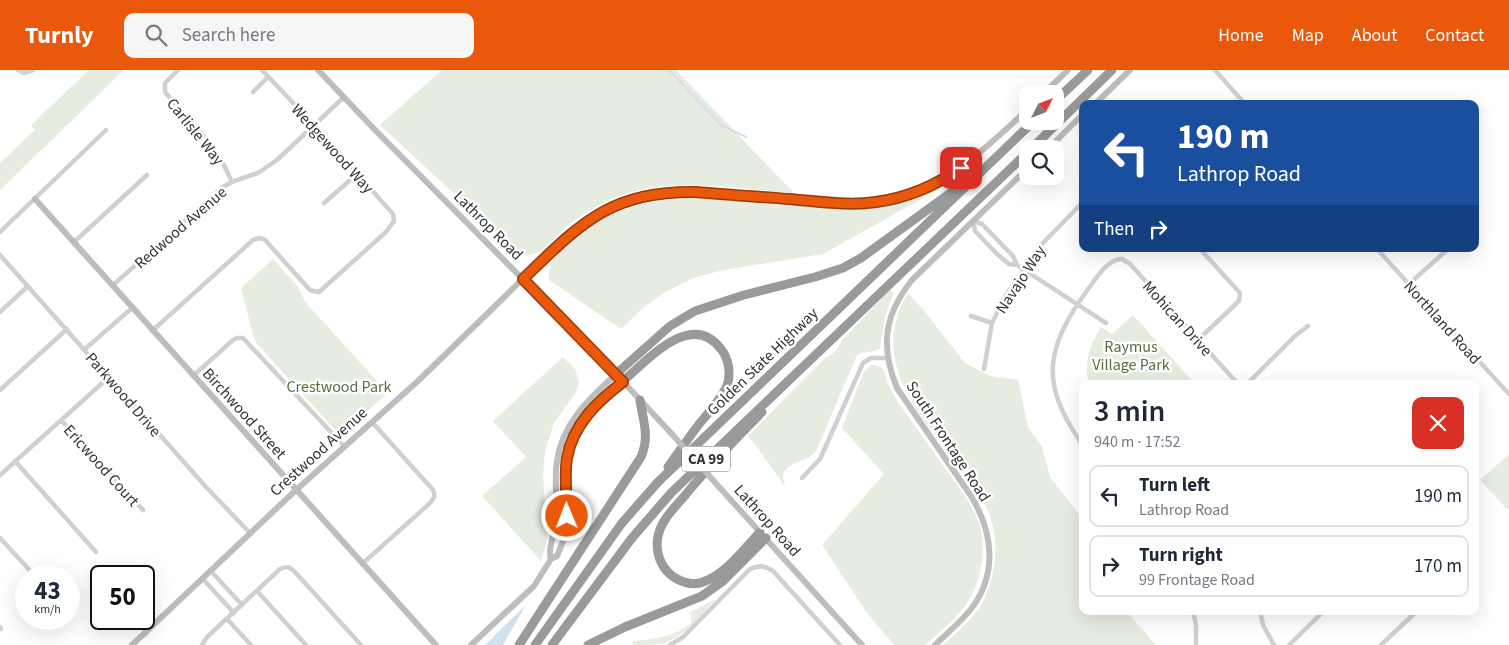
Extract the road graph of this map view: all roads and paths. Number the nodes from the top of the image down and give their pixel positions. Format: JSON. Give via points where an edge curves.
{"nodes":[{"id":1,"x":18,"y":70,"type":"edge"},
{"id":2,"x":33,"y":70,"type":"edge"},
{"id":3,"x":178,"y":70,"type":"edge"},
{"id":4,"x":262,"y":70,"type":"edge"},
{"id":5,"x":318,"y":70,"type":"edge"},
{"id":6,"x":1068,"y":70,"type":"edge"},
{"id":7,"x":1088,"y":70,"type":"edge"},
{"id":8,"x":1112,"y":70,"type":"edge"},
{"id":9,"x":1130,"y":70,"type":"edge"},
{"id":10,"x":1215,"y":70,"type":"edge"},
{"id":11,"x":268,"y":77,"type":"junction"},
{"id":12,"x":1052,"y":85,"type":"edge"},
{"id":13,"x":253,"y":92,"type":"dead end"},
{"id":14,"x":1064,"y":93,"type":"edge"},
{"id":15,"x":344,"y":98,"type":"junction"},
{"id":16,"x":1081,"y":100,"type":"edge"},
{"id":17,"x":1099,"y":100,"type":"edge"},
{"id":18,"x":1241,"y":100,"type":"edge"},
{"id":19,"x":1079,"y":102,"type":"edge"},
{"id":20,"x":1019,"y":117,"type":"edge"},
{"id":21,"x":1079,"y":118,"type":"edge"},
{"id":22,"x":314,"y":125,"type":"junction"},
{"id":23,"x":106,"y":130,"type":"dead end"},
{"id":24,"x":1025,"y":130,"type":"edge"},
{"id":25,"x":1040,"y":140,"type":"edge"},
{"id":26,"x":1057,"y":140,"type":"edge"},
{"id":27,"x":1019,"y":161,"type":"edge"},
{"id":28,"x":984,"y":170,"type":"junction"},
{"id":29,"x":357,"y":174,"type":"junction"},
{"id":30,"x":147,"y":175,"type":"dead end"},
{"id":31,"x":1019,"y":177,"type":"edge"},
{"id":32,"x":232,"y":182,"type":"junction"},
{"id":33,"x":34,"y":199,"type":"junction"},
{"id":34,"x":324,"y":203,"type":"dead end"},
{"id":35,"x":1079,"y":206,"type":"edge"},
{"id":36,"x":972,"y":221,"type":"junction"},
{"id":37,"x":0,"y":232,"type":"edge"},
{"id":38,"x":73,"y":243,"type":"junction"},
{"id":39,"x":1203,"y":252,"type":"edge"},
{"id":40,"x":1380,"y":252,"type":"edge"},
{"id":41,"x":1445,"y":252,"type":"edge"},
{"id":42,"x":0,"y":254,"type":"edge"},
{"id":43,"x":1017,"y":265,"type":"junction"},
{"id":44,"x":1023,"y":270,"type":"junction"},
{"id":45,"x":523,"y":279,"type":"junction"},
{"id":46,"x":1409,"y":284,"type":"junction"},
{"id":47,"x":28,"y":286,"type":"junction"},
{"id":48,"x":112,"y":286,"type":"junction"},
{"id":49,"x":881,"y":292,"type":"junction"},
{"id":50,"x":1077,"y":305,"type":"junction"},
{"id":51,"x":132,"y":308,"type":"junction"},
{"id":52,"x":0,"y":312,"type":"edge"},
{"id":53,"x":972,"y":316,"type":"dead end"},
{"id":54,"x":992,"y":323,"type":"junction"},
{"id":55,"x":1106,"y":323,"type":"dead end"},
{"id":56,"x":1308,"y":326,"type":"dead end"},
{"id":57,"x":67,"y":329,"type":"junction"},
{"id":58,"x":152,"y":331,"type":"junction"},
{"id":59,"x":1198,"y":340,"type":"junction"},
{"id":60,"x":85,"y":349,"type":"junction"},
{"id":61,"x":887,"y":358,"type":"junction"},
{"id":62,"x":984,"y":368,"type":"dead end"},
{"id":63,"x":616,"y":374,"type":"junction"},
{"id":64,"x":193,"y":376,"type":"junction"},
{"id":65,"x":109,"y":377,"type":"junction"},
{"id":66,"x":1234,"y":380,"type":"edge"},
{"id":67,"x":1250,"y":380,"type":"edge"},
{"id":68,"x":623,"y":382,"type":"junction"},
{"id":69,"x":0,"y":390,"type":"edge"},
{"id":70,"x":1509,"y":394,"type":"edge"},
{"id":71,"x":640,"y":400,"type":"junction"},
{"id":72,"x":61,"y":420,"type":"junction"},
{"id":73,"x":372,"y":422,"type":"junction"},
{"id":74,"x":1079,"y":440,"type":"edge"},
{"id":75,"x":344,"y":446,"type":"junction"},
{"id":76,"x":16,"y":461,"type":"junction"},
{"id":77,"x":0,"y":475,"type":"edge"},
{"id":78,"x":802,"y":478,"type":"dead end"},
{"id":79,"x":658,"y":482,"type":"junction"},
{"id":80,"x":296,"y":490,"type":"junction"},
{"id":81,"x":143,"y":510,"type":"dead end"},
{"id":82,"x":250,"y":532,"type":"junction"},
{"id":83,"x":763,"y":535,"type":"junction"},
{"id":84,"x":0,"y":538,"type":"edge"},
{"id":85,"x":96,"y":552,"type":"dead end"},
{"id":86,"x":551,"y":559,"type":"junction"},
{"id":87,"x":362,"y":564,"type":"junction"},
{"id":88,"x":25,"y":565,"type":"edge"},
{"id":89,"x":210,"y":570,"type":"junction"},
{"id":90,"x":202,"y":578,"type":"junction"},
{"id":91,"x":257,"y":591,"type":"junction"},
{"id":92,"x":242,"y":605,"type":"junction"},
{"id":93,"x":234,"y":612,"type":"junction"},
{"id":94,"x":1194,"y":615,"type":"edge"},
{"id":95,"x":1261,"y":615,"type":"edge"},
{"id":96,"x":1320,"y":615,"type":"edge"},
{"id":97,"x":1413,"y":615,"type":"edge"},
{"id":98,"x":227,"y":619,"type":"junction"},
{"id":99,"x":859,"y":642,"type":"edge"},
{"id":100,"x":203,"y":643,"type":"edge"},
{"id":101,"x":132,"y":645,"type":"edge"},
{"id":102,"x":251,"y":645,"type":"edge"},
{"id":103,"x":306,"y":645,"type":"edge"},
{"id":104,"x":360,"y":645,"type":"edge"},
{"id":105,"x":436,"y":645,"type":"edge"},
{"id":106,"x":471,"y":645,"type":"edge"},
{"id":107,"x":519,"y":645,"type":"edge"},
{"id":108,"x":535,"y":645,"type":"edge"},
{"id":109,"x":552,"y":645,"type":"edge"},
{"id":110,"x":588,"y":645,"type":"edge"},
{"id":111,"x":670,"y":645,"type":"edge"},
{"id":112,"x":840,"y":645,"type":"edge"},
{"id":113,"x":852,"y":645,"type":"edge"},
{"id":114,"x":935,"y":645,"type":"edge"},
{"id":115,"x":1196,"y":645,"type":"edge"},
{"id":116,"x":1274,"y":645,"type":"edge"},
{"id":117,"x":1289,"y":645,"type":"edge"},
{"id":118,"x":1381,"y":645,"type":"edge"}],
"edges":[{"from":1,"to":2,"type":"street","via":[[27,74]]},
{"from":3,"to":32,"type":"street","name":"Carlisle Way","via":[[164,85],[167,95],[207,140]]},
{"from":4,"to":11,"type":"street","name":"Wedgewood Way"},
{"from":5,"to":15,"type":"street","name":"Lathrop Road"},
{"from":6,"to":12,"type":"street"},
{"from":7,"to":14,"type":"highway"},
{"from":8,"to":16,"type":"highway"},
{"from":9,"to":17,"type":"street"},
{"from":10,"to":18,"type":"street"},
{"from":11,"to":13,"type":"street"},
{"from":11,"to":22,"type":"street","name":"Wedgewood Way"},
{"from":15,"to":22,"type":"street","name":"Redwood Avenue"},
{"from":15,"to":45,"type":"street","name":"Lathrop Road"},
{"from":19,"to":25,"type":"highway"},
{"from":20,"to":45,"type":"street","name":"Crestwood Avenue","via":[[969,162],[939,182],[876,202],[675,192],[655,194],[613,207],[594,216],[567,236]]},
{"from":21,"to":26,"type":"street"},
{"from":22,"to":29,"type":"street","name":"Wedgewood Way"},
{"from":22,"to":32,"type":"street","name":"Redwood Avenue","via":[[266,168]]},
{"from":23,"to":33,"type":"street"},
{"from":24,"to":28,"type":"highway","name":"Golden State Highway","number":"CA 99"},
{"from":27,"to":49,"type":"highway","name":"Golden State Highway","number":"CA 99"},
{"from":28,"to":63,"type":"highway","via":[[891,238],[843,268],[744,294],[695,311],[670,326]]},
{"from":28,"to":79,"type":"highway","name":"Golden State Highway","number":"CA 99"},
{"from":29,"to":34,"type":"street"},
{"from":29,"to":58,"type":"street","name":"Wedgewood Way","via":[[393,214],[394,221],[319,292],[310,290],[260,238],[253,240]]},
{"from":30,"to":38,"type":"street"},
{"from":31,"to":36,"type":"street","name":"South Frontage Road"},
{"from":32,"to":48,"type":"street","name":"Redwood Avenue"},
{"from":33,"to":37,"type":"street"},
{"from":33,"to":38,"type":"street","name":"Birchwood Street"},
{"from":35,"to":44,"type":"street","name":"Navajo Way","via":[[1042,244]]},
{"from":36,"to":43,"type":"street","via":[[982,224],[1014,256]]},
{"from":36,"to":43,"type":"street","via":[[975,230],[998,254],[1009,264]]},
{"from":36,"to":61,"type":"street","name":"South Frontage Road","via":[[900,295],[891,315]]},
{"from":38,"to":48,"type":"street","name":"Birchwood Street"},
{"from":39,"to":59,"type":"street","via":[[1240,293],[1240,301]]},
{"from":40,"to":46,"type":"street","name":"Northland Road"},
{"from":41,"to":46,"type":"street"},
{"from":42,"to":47,"type":"street","name":"Parkwood Drive"},
{"from":43,"to":44,"type":"street"},
{"from":44,"to":50,"type":"street"},
{"from":44,"to":54,"type":"street","name":"Navajo Way"},
{"from":45,"to":63,"type":"street","name":"Lathrop Road"},
{"from":45,"to":73,"type":"street","name":"Crestwood Avenue"},
{"from":46,"to":70,"type":"street","name":"Northland Road"},
{"from":47,"to":52,"type":"street"},
{"from":47,"to":57,"type":"street","name":"Parkwood Drive"},
{"from":48,"to":51,"type":"street","name":"Birchwood Street"},
{"from":49,"to":83,"type":"highway","via":[[716,458],[662,523],[657,540],[659,559],[674,578],[691,584],[703,582]]},
{"from":49,"to":109,"type":"highway","name":"Golden State Highway","number":"CA 99","via":[[670,493]]},
{"from":50,"to":55,"type":"street"},
{"from":50,"to":59,"type":"street","name":"Mohican Drive","via":[[1115,259],[1122,258]]},
{"from":50,"to":74,"type":"street","via":[[1059,337],[1053,375],[1059,406]]},
{"from":51,"to":58,"type":"street","name":"Birchwood Street"},
{"from":51,"to":60,"type":"street"},
{"from":53,"to":54,"type":"street"},
{"from":54,"to":62,"type":"street","name":"Navajo Way"},
{"from":56,"to":67,"type":"street"},
{"from":57,"to":60,"type":"street","name":"Parkwood Drive"},
{"from":57,"to":69,"type":"street"},
{"from":58,"to":64,"type":"street","name":"Birchwood Street"},
{"from":59,"to":66,"type":"street","name":"Mohican Drive"},
{"from":60,"to":65,"type":"street","name":"Parkwood Drive"},
{"from":61,"to":78,"type":"street","via":[[871,358],[863,363],[820,459]]},
{"from":61,"to":114,"type":"street","name":"South Frontage Road","via":[[897,388],[979,509],[988,536],[989,567],[981,594],[962,619]]},
{"from":63,"to":68,"type":"street","name":"Lathrop Road"},
{"from":63,"to":86,"type":"street","via":[[581,407],[560,447],[556,464],[556,519],[549,553]]},
{"from":64,"to":75,"type":"street","via":[[232,341],[246,339]]},
{"from":64,"to":80,"type":"street","name":"Birchwood Street"},
{"from":65,"to":72,"type":"street"},
{"from":65,"to":82,"type":"street","name":"Parkwood Drive"},
{"from":68,"to":71,"type":"street","name":"Lathrop Road"},
{"from":68,"to":79,"type":"highway","via":[[674,340],[686,335],[709,339],[726,358],[729,373],[725,389]]},
{"from":68,"to":86,"type":"street","via":[[591,409],[572,443],[566,470],[566,528],[557,556]]},
{"from":71,"to":83,"type":"street","name":"Lathrop Road","bridge":true},
{"from":71,"to":107,"type":"highway","via":[[647,435],[641,457]]},
{"from":72,"to":76,"type":"street"},
{"from":72,"to":81,"type":"street","name":"Ericwood Court"},
{"from":73,"to":75,"type":"street","name":"Crestwood Avenue"},
{"from":73,"to":87,"type":"street","via":[[432,490],[434,499]]},
{"from":75,"to":80,"type":"street","name":"Crestwood Avenue"},
{"from":76,"to":77,"type":"street"},
{"from":76,"to":85,"type":"street"},
{"from":79,"to":108,"type":"highway","name":"Golden State Highway","number":"CA 99","via":[[622,523]]},
{"from":80,"to":82,"type":"street","name":"Crestwood Avenue"},
{"from":80,"to":87,"type":"street","name":"Birchwood Street"},
{"from":82,"to":89,"type":"street","name":"Crestwood Avenue"},
{"from":83,"to":99,"type":"street","name":"Lathrop Road"},
{"from":83,"to":110,"type":"highway","via":[[723,581],[702,596]]},
{"from":84,"to":88,"type":"street"},
{"from":86,"to":106,"type":"street","via":[[534,586]]},
{"from":87,"to":105,"type":"street","name":"Birchwood Street"},
{"from":89,"to":90,"type":"street","name":"Crestwood Avenue"},
{"from":89,"to":92,"type":"street"},
{"from":90,"to":93,"type":"street"},
{"from":90,"to":101,"type":"street","name":"Crestwood Avenue"},
{"from":91,"to":92,"type":"street"},
{"from":91,"to":103,"type":"street"},
{"from":91,"to":104,"type":"street","via":[[280,569],[290,567]]},
{"from":92,"to":93,"type":"street"},
{"from":93,"to":98,"type":"street"},
{"from":94,"to":115,"type":"street"},
{"from":95,"to":116,"type":"street"},
{"from":96,"to":117,"type":"street"},
{"from":97,"to":118,"type":"street"},
{"from":98,"to":100,"type":"street"},
{"from":98,"to":102,"type":"street"},
{"from":99,"to":113,"type":"street"},
{"from":111,"to":112,"type":"street","via":[[683,637],[749,570],[763,566],[773,571]]}]}
